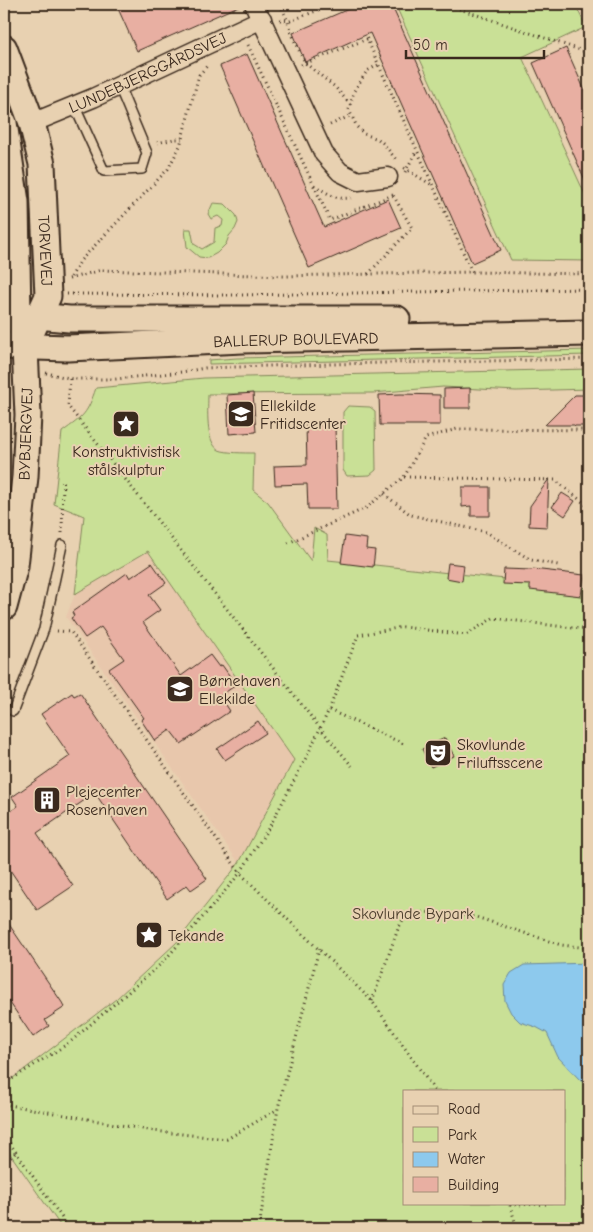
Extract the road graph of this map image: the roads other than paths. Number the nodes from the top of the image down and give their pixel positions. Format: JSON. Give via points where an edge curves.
{"nodes":[{"id":1,"x":258,"y":11,"type":"edge"},
{"id":2,"x":4,"y":48,"type":"edge"},
{"id":3,"x":119,"y":86,"type":"junction"},
{"id":4,"x":75,"y":107,"type":"junction"},
{"id":5,"x":4,"y":122,"type":"edge"},
{"id":6,"x":32,"y":123,"type":"junction"},
{"id":7,"x":396,"y":181,"type":"road end"},
{"id":8,"x":27,"y":311,"type":"edge"},
{"id":9,"x":589,"y":316,"type":"edge"},
{"id":10,"x":589,"y":333,"type":"edge"},
{"id":11,"x":18,"y":354,"type":"edge"},
{"id":12,"x":62,"y":545,"type":"road end"},
{"id":13,"x":9,"y":566,"type":"edge"},
{"id":14,"x":4,"y":608,"type":"edge"},
{"id":15,"x":12,"y":711,"type":"dead end"}],
"edges":[{"from":1,"to":3,"type":"street","name":"LUNDEBJERGGÅRDSVEJ"},
{"from":1,"to":7,"type":"street","via":[[324,154],[340,172],[358,181]]},
{"from":2,"to":6,"type":"street","name":"TORVEVEJ"},
{"from":3,"to":4,"type":"street","name":"LUNDEBJERGGÅRDSVEJ"},
{"from":3,"to":4,"type":"lane","via":[[147,153],[142,169],[104,171]]},
{"from":4,"to":6,"type":"street","name":"LUNDEBJERGGÅRDSVEJ"},
{"from":5,"to":8,"type":"street","name":"TORVEVEJ"},
{"from":6,"to":8,"type":"street","name":"TORVEVEJ","via":[[42,164]]},
{"from":8,"to":9,"type":"street","name":"BALLERUP BOULEVARD","via":[[69,319],[367,320]]},
{"from":8,"to":11,"type":"street","name":"TORVEVEJ"},
{"from":10,"to":11,"type":"street","name":"BALLERUP BOULEVARD","via":[[252,340],[68,348]]},
{"from":11,"to":13,"type":"street","name":"BYBJERGVEJ","via":[[28,416],[25,477]]},
{"from":12,"to":15,"type":"lane","via":[[44,629]]},
{"from":13,"to":14,"type":"street","name":"BYBJERGVEJ"}]}
